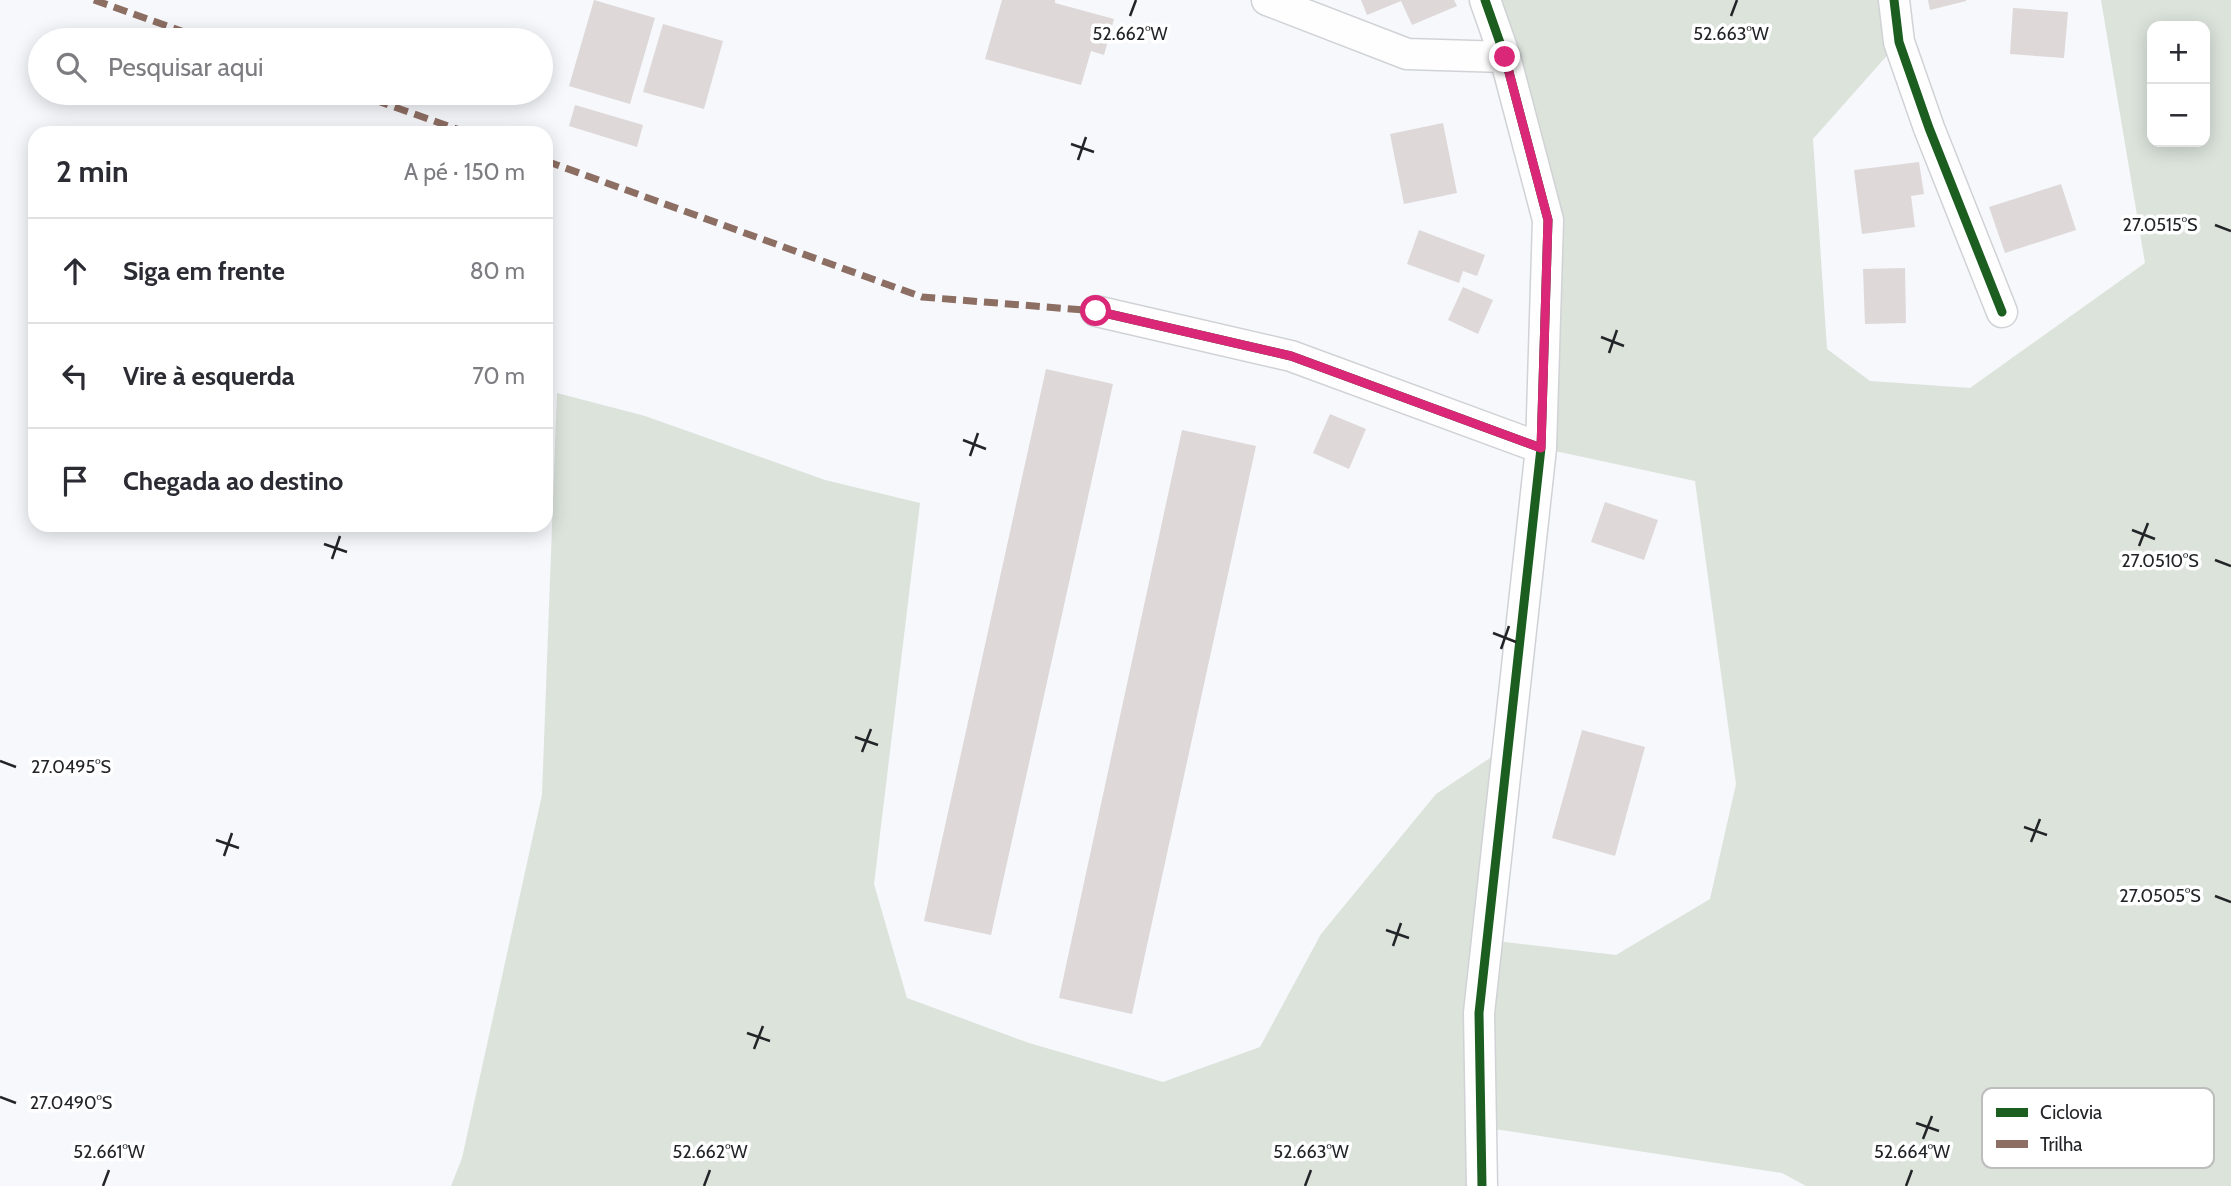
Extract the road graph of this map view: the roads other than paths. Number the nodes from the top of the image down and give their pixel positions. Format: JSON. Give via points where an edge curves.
{"nodes":[{"id":1,"x":1267,"y":0,"type":"edge"},
{"id":2,"x":1485,"y":0,"type":"edge"},
{"id":3,"x":1894,"y":0,"type":"edge"},
{"id":4,"x":1505,"y":57,"type":"junction"},
{"id":5,"x":1096,"y":311,"type":"dead end"},
{"id":6,"x":2001,"y":312,"type":"dead end"},
{"id":7,"x":1541,"y":448,"type":"junction"},
{"id":8,"x":1482,"y":1186,"type":"edge"}],
"edges":[{"from":1,"to":4,"type":"street","via":[[1407,54]]},
{"from":2,"to":4,"type":"street"},
{"from":3,"to":6,"type":"street","via":[[1899,42]]},
{"from":4,"to":7,"type":"street","via":[[1548,220]]},
{"from":5,"to":7,"type":"street","via":[[1291,356]]},
{"from":7,"to":8,"type":"street","via":[[1479,1013]]}]}
